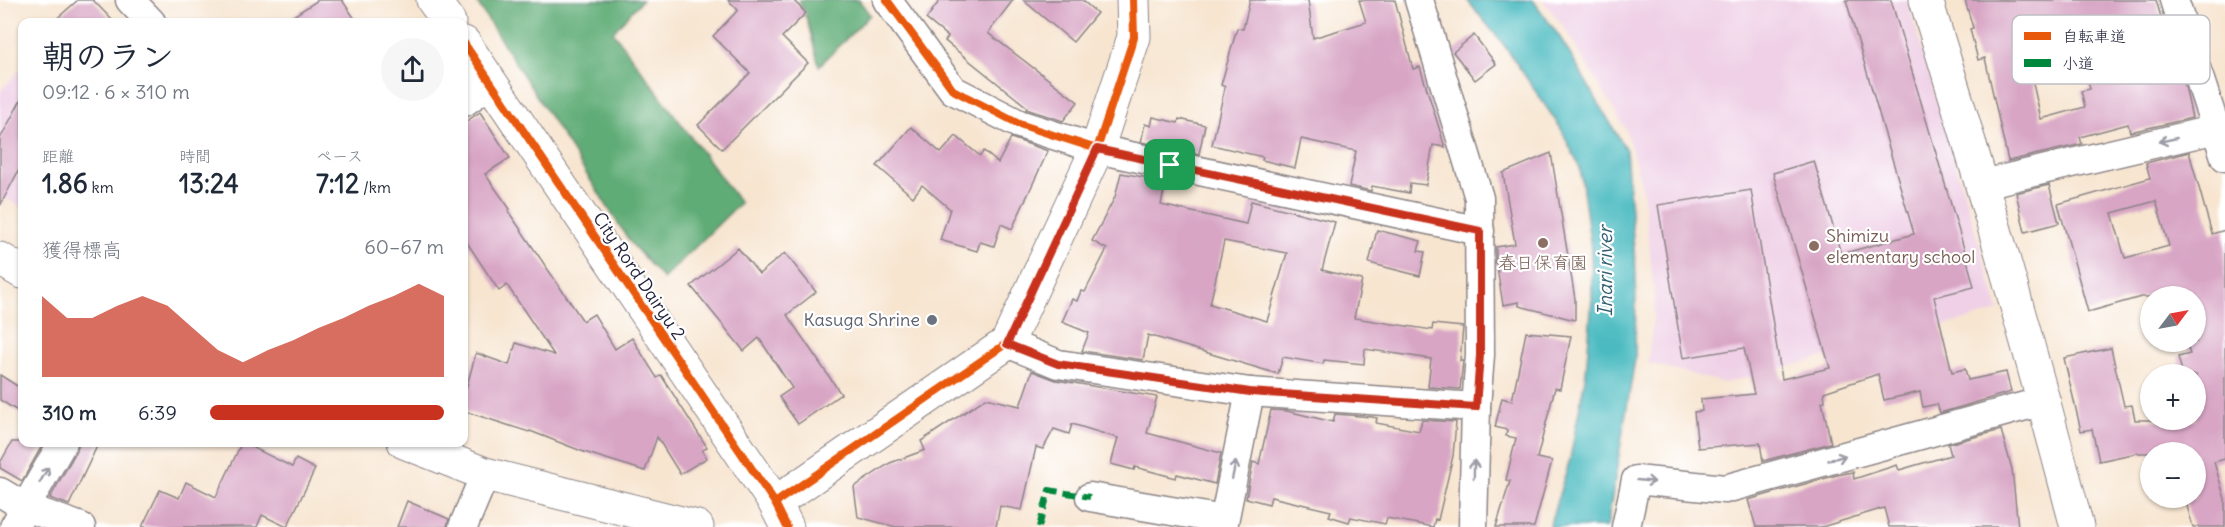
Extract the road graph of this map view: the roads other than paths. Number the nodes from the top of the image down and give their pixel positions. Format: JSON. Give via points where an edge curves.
{"nodes":[{"id":1,"x":130,"y":0,"type":"edge"},
{"id":2,"x":434,"y":0,"type":"edge"},
{"id":3,"x":887,"y":0,"type":"edge"},
{"id":4,"x":1133,"y":0,"type":"edge"},
{"id":5,"x":1419,"y":0,"type":"edge"},
{"id":6,"x":1926,"y":0,"type":"edge"},
{"id":7,"x":2174,"y":0,"type":"edge"},
{"id":8,"x":2180,"y":15,"type":"edge"},
{"id":9,"x":147,"y":18,"type":"edge"},
{"id":10,"x":446,"y":18,"type":"edge"},
{"id":11,"x":468,"y":49,"type":"edge"},
{"id":12,"x":491,"y":83,"type":"junction"},
{"id":13,"x":2205,"y":84,"type":"edge"},
{"id":14,"x":468,"y":99,"type":"edge"},
{"id":15,"x":2221,"y":128,"type":"edge"},
{"id":16,"x":1097,"y":149,"type":"junction"},
{"id":17,"x":2225,"y":157,"type":"edge"},
{"id":18,"x":1983,"y":184,"type":"junction"},
{"id":19,"x":1480,"y":231,"type":"junction"},
{"id":20,"x":0,"y":259,"type":"edge"},
{"id":21,"x":18,"y":270,"type":"edge"},
{"id":22,"x":1007,"y":344,"type":"junction"},
{"id":23,"x":1250,"y":392,"type":"junction"},
{"id":24,"x":2044,"y":398,"type":"junction"},
{"id":25,"x":1476,"y":407,"type":"junction"},
{"id":26,"x":60,"y":447,"type":"edge"},
{"id":27,"x":417,"y":447,"type":"edge"},
{"id":28,"x":485,"y":474,"type":"junction"},
{"id":29,"x":0,"y":492,"type":"edge"},
{"id":30,"x":1090,"y":497,"type":"dead end"},
{"id":31,"x":781,"y":515,"type":"edge"},
{"id":32,"x":20,"y":517,"type":"edge"},
{"id":33,"x":1223,"y":523,"type":"edge"},
{"id":34,"x":81,"y":527,"type":"edge"},
{"id":35,"x":463,"y":527,"type":"edge"},
{"id":36,"x":697,"y":527,"type":"edge"},
{"id":37,"x":1473,"y":527,"type":"edge"},
{"id":38,"x":1626,"y":527,"type":"edge"},
{"id":39,"x":2077,"y":527,"type":"edge"}],
"edges":[{"from":1,"to":9,"type":"street"},
{"from":2,"to":10,"type":"main road"},
{"from":3,"to":16,"type":"street","via":[[953,90],[1019,123]]},
{"from":4,"to":16,"type":"main road","via":[[1134,37]]},
{"from":5,"to":19,"type":"street","via":[[1479,198]]},
{"from":6,"to":18,"type":"main road"},
{"from":7,"to":8,"type":"street"},
{"from":11,"to":12,"type":"main road","name":"City Rord Dairyu 2"},
{"from":12,"to":14,"type":"street"},
{"from":12,"to":31,"type":"main road","name":"City Rord Dairyu 2"},
{"from":13,"to":15,"type":"street"},
{"from":15,"to":17,"type":"street"},
{"from":15,"to":18,"type":"street","one_way":true},
{"from":16,"to":19,"type":"street"},
{"from":16,"to":22,"type":"main road"},
{"from":18,"to":24,"type":"main road"},
{"from":19,"to":25,"type":"street"},
{"from":20,"to":21,"type":"main road"},
{"from":22,"to":23,"type":"street","via":[[1058,364]]},
{"from":22,"to":31,"type":"main road"},
{"from":23,"to":25,"type":"street"},
{"from":33,"to":23,"type":"street","one_way":true},
{"from":38,"to":24,"type":"street","one_way":true,"via":[[1636,480],[1725,489]]},
{"from":24,"to":39,"type":"main road"},
{"from":37,"to":25,"type":"street","one_way":true},
{"from":32,"to":26,"type":"street","one_way":true},
{"from":27,"to":28,"type":"main road"},
{"from":28,"to":35,"type":"street"},
{"from":28,"to":36,"type":"main road"},
{"from":29,"to":32,"type":"street"},
{"from":30,"to":33,"type":"street"},
{"from":32,"to":34,"type":"street"}]}
